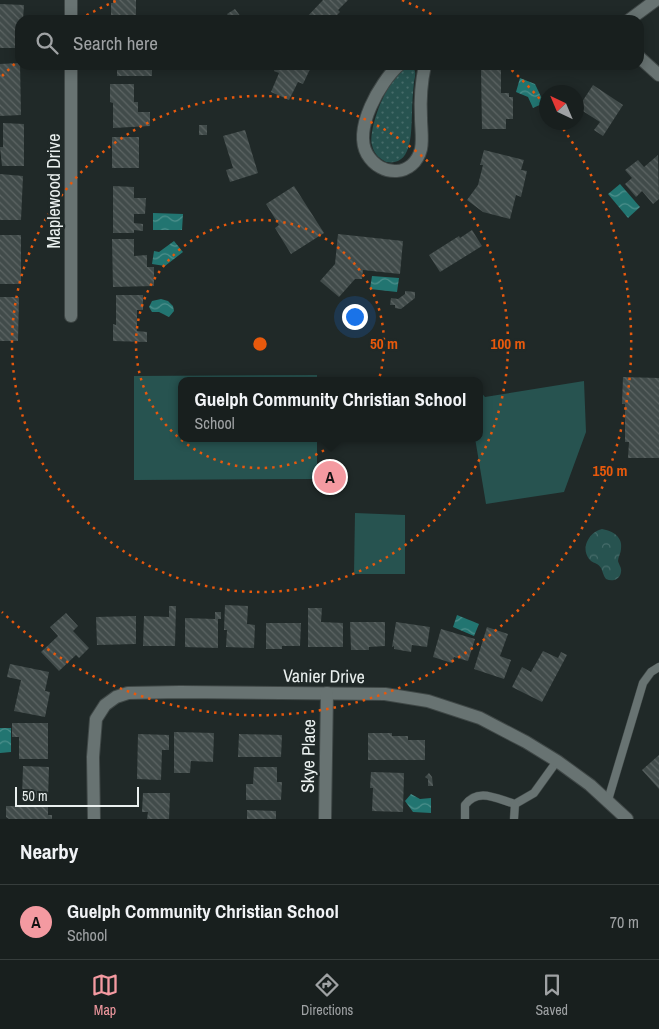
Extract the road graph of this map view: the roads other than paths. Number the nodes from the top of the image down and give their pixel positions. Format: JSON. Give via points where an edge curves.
{"nodes":[{"id":1,"x":71,"y":0,"type":"edge"},
{"id":2,"x":656,"y":0,"type":"edge"},
{"id":3,"x":71,"y":15,"type":"edge"},
{"id":4,"x":636,"y":15,"type":"edge"},
{"id":5,"x":644,"y":62,"type":"edge"},
{"id":6,"x":71,"y":70,"type":"edge"},
{"id":7,"x":394,"y":70,"type":"edge"},
{"id":8,"x":424,"y":70,"type":"edge"},
{"id":9,"x":659,"y":75,"type":"edge"},
{"id":10,"x":71,"y":316,"type":"dead end"},
{"id":11,"x":659,"y":667,"type":"edge"},
{"id":12,"x":327,"y":693,"type":"junction"},
{"id":13,"x":557,"y":761,"type":"junction"},
{"id":14,"x":608,"y":800,"type":"junction"},
{"id":15,"x":514,"y":804,"type":"junction"},
{"id":16,"x":94,"y":819,"type":"edge"},
{"id":17,"x":325,"y":819,"type":"edge"},
{"id":18,"x":465,"y":819,"type":"edge"},
{"id":19,"x":514,"y":819,"type":"edge"},
{"id":20,"x":626,"y":819,"type":"edge"}],
"edges":[{"from":1,"to":3,"type":"street"},
{"from":2,"to":4,"type":"street"},
{"from":5,"to":9,"type":"street"},
{"from":6,"to":10,"type":"street","name":"Maplewood Drive"},
{"from":7,"to":8,"type":"street","via":[[376,94],[364,134],[364,146],[371,159],[392,172],[411,166],[422,147],[421,92]]},
{"from":11,"to":14,"type":"lane","via":[[643,683]]},
{"from":12,"to":13,"type":"street","name":"Vanier Drive","via":[[392,695],[455,709],[490,722]]},
{"from":12,"to":16,"type":"street","name":"Vanier Drive","via":[[150,692],[116,697],[96,719]]},
{"from":12,"to":17,"type":"street","name":"Skye Place"},
{"from":13,"to":14,"type":"street","name":"Vanier Drive"},
{"from":13,"to":15,"type":"lane","via":[[534,793]]},
{"from":14,"to":20,"type":"street","name":"Vanier Drive"},
{"from":15,"to":18,"type":"lane","via":[[480,794],[465,805]]},
{"from":15,"to":19,"type":"lane"}]}
